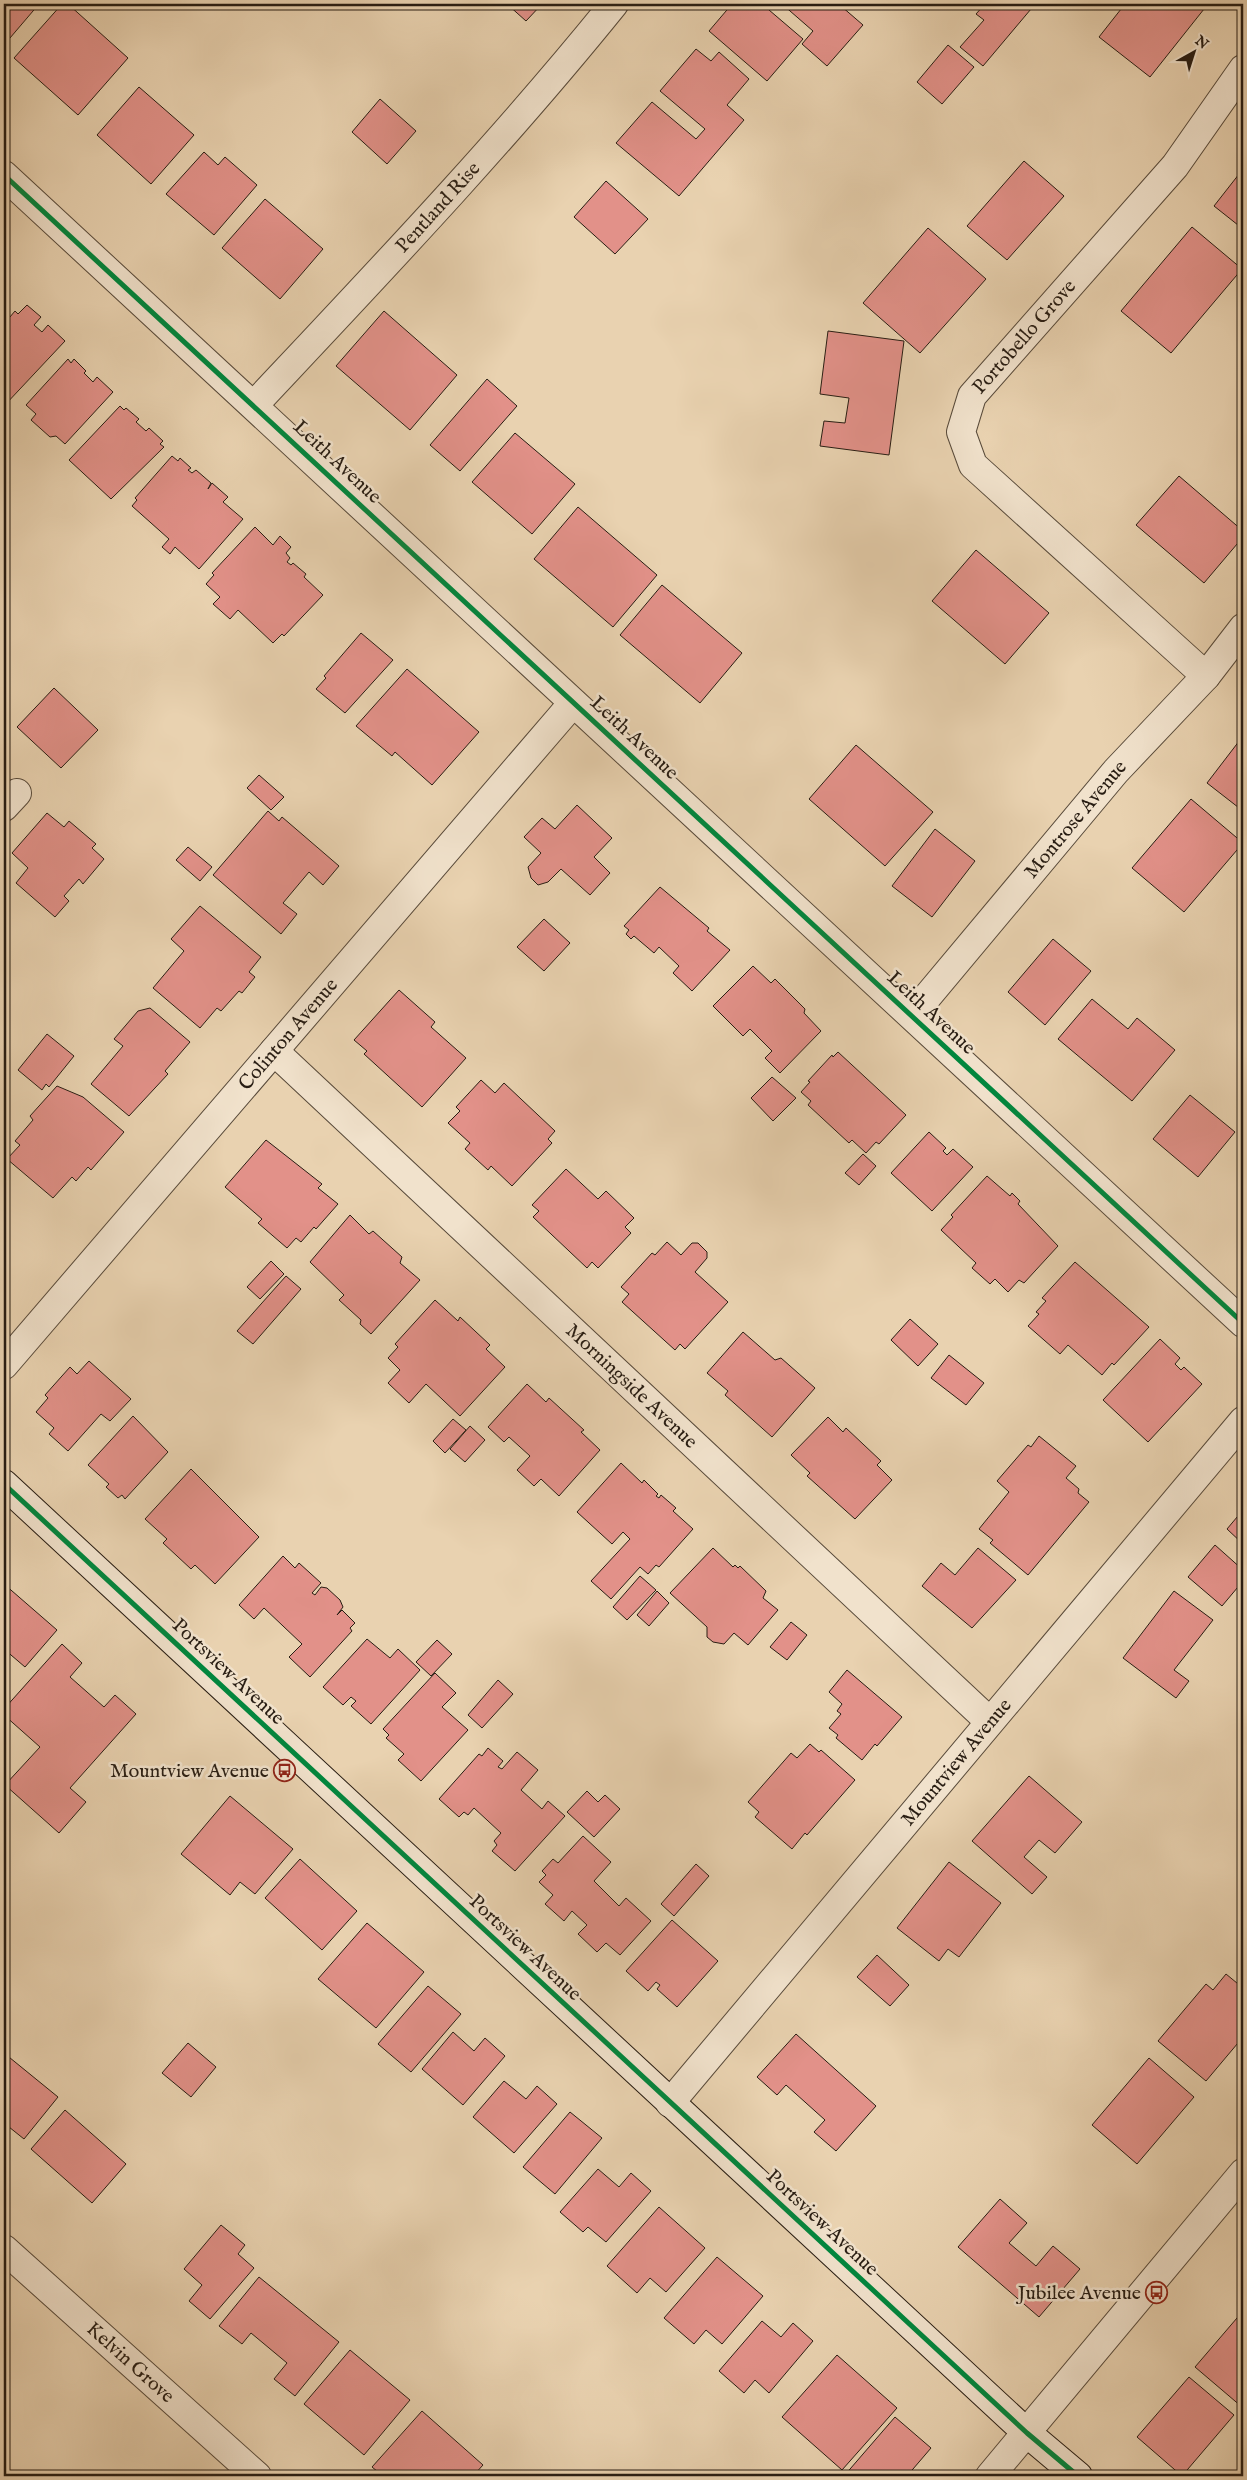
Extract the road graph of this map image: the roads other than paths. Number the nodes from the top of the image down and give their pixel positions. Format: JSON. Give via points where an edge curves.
{"nodes":[{"id":1,"x":614,"y":4,"type":"edge"},
{"id":2,"x":1243,"y":69,"type":"edge"},
{"id":3,"x":4,"y":175,"type":"edge"},
{"id":4,"x":254,"y":405,"type":"junction"},
{"id":5,"x":1243,"y":628,"type":"edge"},
{"id":6,"x":1206,"y":676,"type":"junction"},
{"id":7,"x":574,"y":703,"type":"junction"},
{"id":8,"x":912,"y":1015,"type":"junction"},
{"id":9,"x":274,"y":1051,"type":"junction"},
{"id":10,"x":1243,"y":1323,"type":"edge"},
{"id":11,"x":4,"y":1365,"type":"edge"},
{"id":12,"x":1243,"y":1421,"type":"edge"},
{"id":13,"x":4,"y":1484,"type":"edge"},
{"id":14,"x":989,"y":1721,"type":"junction"},
{"id":15,"x":670,"y":2103,"type":"junction"},
{"id":16,"x":1243,"y":2172,"type":"edge"},
{"id":17,"x":4,"y":2249,"type":"edge"},
{"id":18,"x":1026,"y":2433,"type":"junction"},
{"id":19,"x":258,"y":2476,"type":"edge"},
{"id":20,"x":990,"y":2476,"type":"edge"},
{"id":21,"x":1078,"y":2476,"type":"edge"}],
"edges":[{"from":1,"to":4,"type":"street","name":"Pentland Rise","via":[[466,180]]},
{"from":2,"to":6,"type":"street","name":"Portobello Grove","via":[[1175,166],[972,396],[961,432],[973,464]]},
{"from":3,"to":4,"type":"street","name":"Leith Avenue"},
{"from":4,"to":7,"type":"street","name":"Leith Avenue"},
{"from":5,"to":6,"type":"street","name":"Montrose Avenue"},
{"from":6,"to":8,"type":"street","name":"Montrose Avenue","via":[[1116,771]]},
{"from":7,"to":8,"type":"street","name":"Leith Avenue"},
{"from":7,"to":9,"type":"street","name":"Colinton Avenue"},
{"from":8,"to":10,"type":"street","name":"Leith Avenue"},
{"from":9,"to":11,"type":"street","name":"Colinton Avenue"},
{"from":9,"to":14,"type":"street","name":"Morningside Avenue"},
{"from":12,"to":14,"type":"street","name":"Mountview Avenue"},
{"from":13,"to":15,"type":"street","name":"Portsview Avenue"},
{"from":14,"to":15,"type":"street","name":"Mountview Avenue"},
{"from":15,"to":18,"type":"street","name":"Portsview Avenue"},
{"from":16,"to":18,"type":"street"},
{"from":17,"to":19,"type":"street","name":"Kelvin Grove"},
{"from":18,"to":20,"type":"street"},
{"from":18,"to":21,"type":"street"}]}
